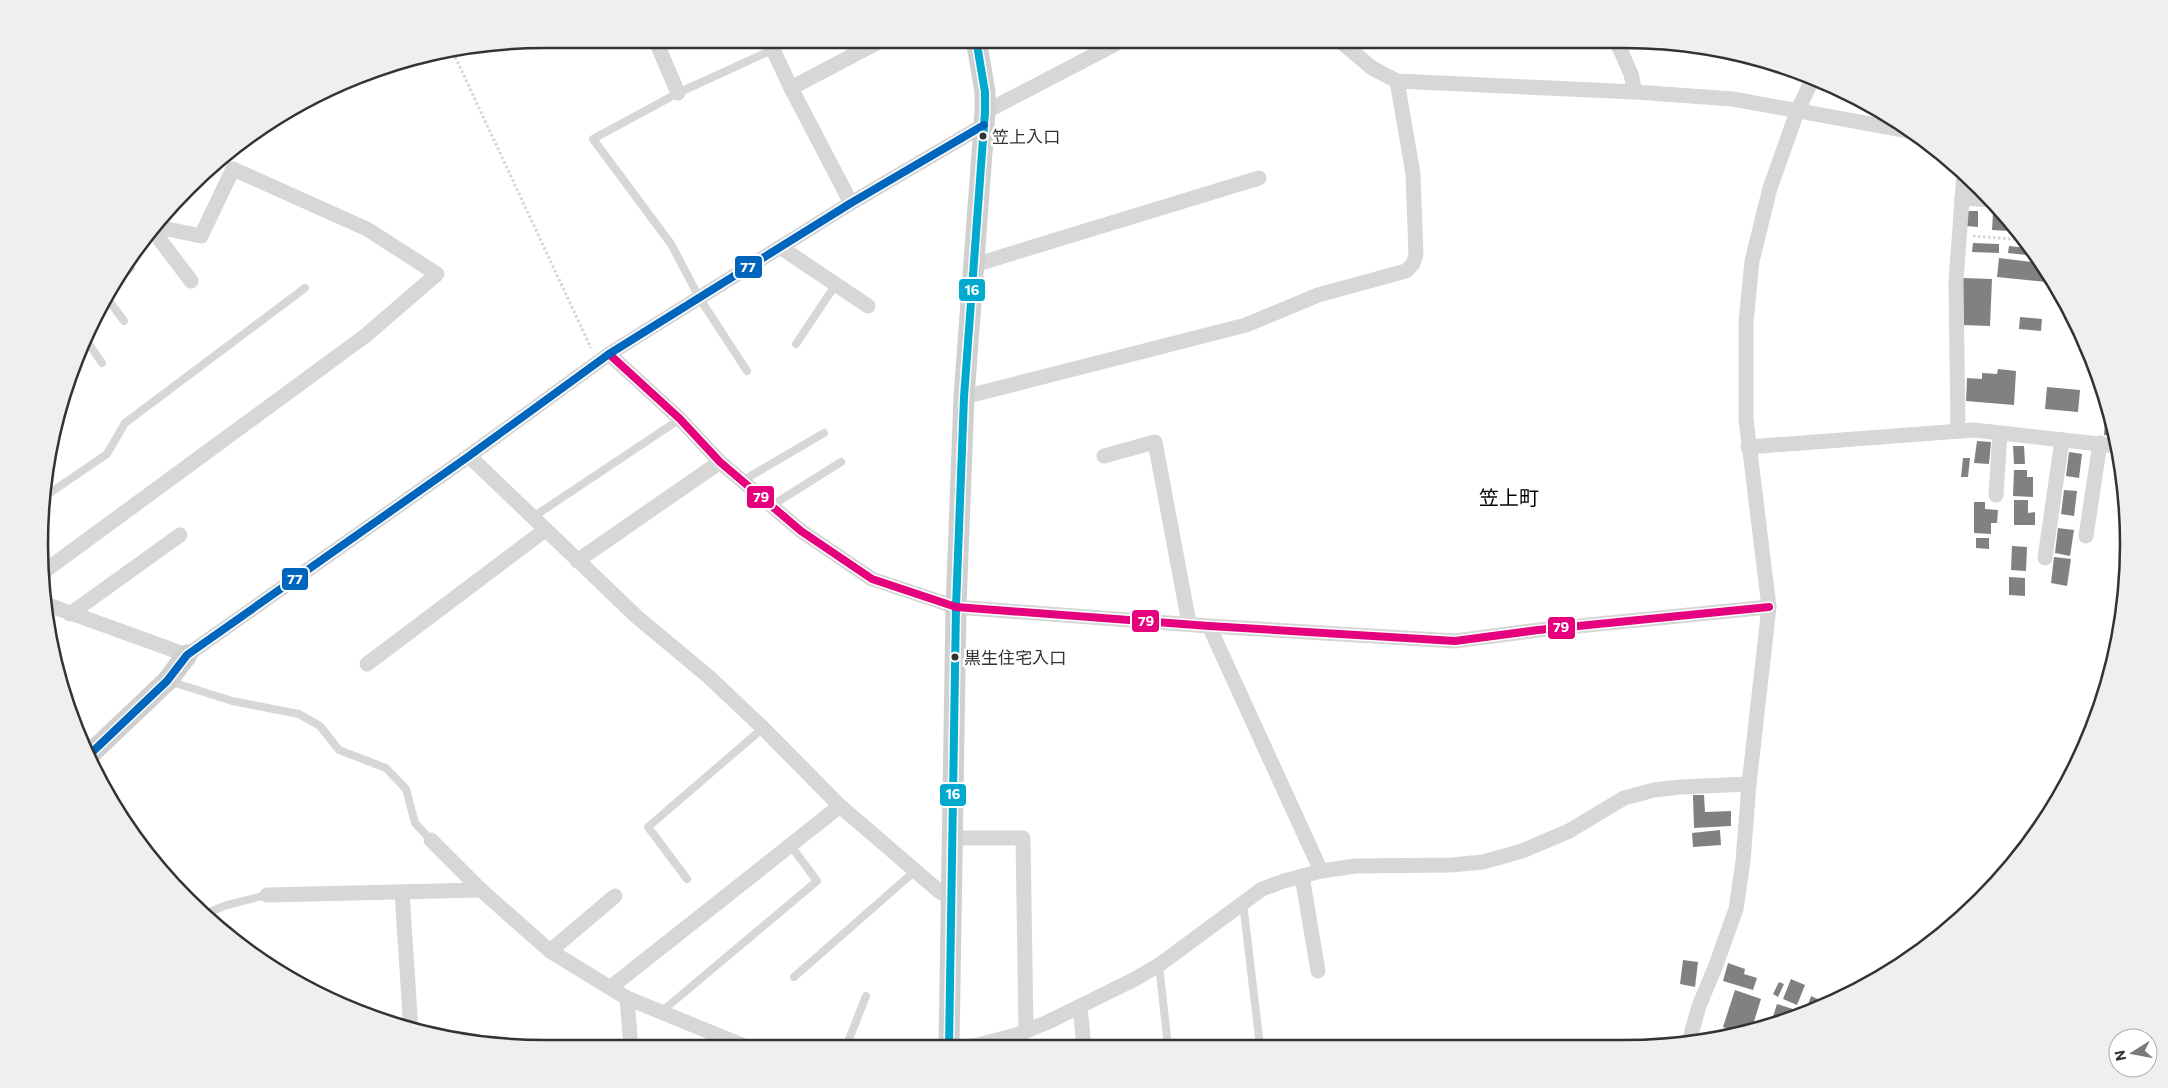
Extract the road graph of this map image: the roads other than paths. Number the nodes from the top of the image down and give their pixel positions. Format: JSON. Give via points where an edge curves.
{"nodes":[{"id":1,"x":660,"y":48,"type":"edge"},
{"id":2,"x":763,"y":48,"type":"edge"},
{"id":3,"x":772,"y":48,"type":"edge"},
{"id":4,"x":867,"y":48,"type":"edge"},
{"id":5,"x":978,"y":48,"type":"edge"},
{"id":6,"x":1109,"y":48,"type":"edge"},
{"id":7,"x":1348,"y":48,"type":"edge"},
{"id":8,"x":1620,"y":48,"type":"edge"},
{"id":9,"x":1397,"y":81,"type":"junction"},
{"id":10,"x":1810,"y":84,"type":"edge"},
{"id":11,"x":791,"y":88,"type":"junction"},
{"id":12,"x":1635,"y":92,"type":"junction"},
{"id":13,"x":678,"y":94,"type":"junction"},
{"id":14,"x":1797,"y":112,"type":"junction"},
{"id":15,"x":984,"y":119,"type":"junction"},
{"id":16,"x":1897,"y":129,"type":"edge"},
{"id":17,"x":1259,"y":178,"type":"dead end"},
{"id":18,"x":1963,"y":182,"type":"edge"},
{"id":19,"x":1962,"y":198,"type":"junction"},
{"id":20,"x":1981,"y":199,"type":"edge"},
{"id":21,"x":851,"y":203,"type":"junction"},
{"id":22,"x":161,"y":229,"type":"edge"},
{"id":23,"x":157,"y":234,"type":"edge"},
{"id":24,"x":780,"y":247,"type":"junction"},
{"id":25,"x":974,"y":265,"type":"junction"},
{"id":26,"x":191,"y":281,"type":"dead end"},
{"id":27,"x":836,"y":284,"type":"junction"},
{"id":28,"x":305,"y":288,"type":"dead end"},
{"id":29,"x":700,"y":298,"type":"junction"},
{"id":30,"x":110,"y":303,"type":"edge"},
{"id":31,"x":868,"y":306,"type":"dead end"},
{"id":32,"x":124,"y":321,"type":"dead end"},
{"id":33,"x":796,"y":344,"type":"dead end"},
{"id":34,"x":89,"y":345,"type":"edge"},
{"id":35,"x":603,"y":358,"type":"junction"},
{"id":36,"x":102,"y":363,"type":"dead end"},
{"id":37,"x":747,"y":371,"type":"dead end"},
{"id":38,"x":964,"y":397,"type":"junction"},
{"id":39,"x":680,"y":420,"type":"junction"},
{"id":40,"x":1958,"y":430,"type":"junction"},
{"id":41,"x":824,"y":433,"type":"dead end"},
{"id":42,"x":2000,"y":433,"type":"junction"},
{"id":43,"x":2062,"y":440,"type":"junction"},
{"id":44,"x":2100,"y":444,"type":"junction"},
{"id":45,"x":2111,"y":445,"type":"edge"},
{"id":46,"x":1748,"y":447,"type":"junction"},
{"id":47,"x":469,"y":456,"type":"junction"},
{"id":48,"x":1104,"y":456,"type":"dead end"},
{"id":49,"x":720,"y":462,"type":"junction"},
{"id":50,"x":841,"y":462,"type":"dead end"},
{"id":51,"x":744,"y":480,"type":"junction"},
{"id":52,"x":51,"y":492,"type":"edge"},
{"id":53,"x":1996,"y":494,"type":"dead end"},
{"id":54,"x":770,"y":507,"type":"junction"},
{"id":55,"x":533,"y":517,"type":"junction"},
{"id":56,"x":545,"y":530,"type":"junction"},
{"id":57,"x":180,"y":535,"type":"dead end"},
{"id":58,"x":2086,"y":536,"type":"dead end"},
{"id":59,"x":2045,"y":558,"type":"dead end"},
{"id":60,"x":577,"y":561,"type":"junction"},
{"id":61,"x":49,"y":568,"type":"edge"},
{"id":62,"x":52,"y":607,"type":"edge"},
{"id":63,"x":956,"y":607,"type":"junction"},
{"id":64,"x":1769,"y":607,"type":"junction"},
{"id":65,"x":70,"y":614,"type":"junction"},
{"id":66,"x":1189,"y":623,"type":"junction"},
{"id":67,"x":1209,"y":626,"type":"junction"},
{"id":68,"x":186,"y":655,"type":"junction"},
{"id":69,"x":367,"y":664,"type":"dead end"},
{"id":70,"x":168,"y":681,"type":"junction"},
{"id":71,"x":763,"y":728,"type":"junction"},
{"id":72,"x":93,"y":751,"type":"edge"},
{"id":73,"x":1749,"y":784,"type":"junction"},
{"id":74,"x":840,"y":806,"type":"junction"},
{"id":75,"x":952,"y":838,"type":"junction"},
{"id":76,"x":431,"y":840,"type":"joint"},
{"id":77,"x":791,"y":846,"type":"junction"},
{"id":78,"x":914,"y":871,"type":"junction"},
{"id":79,"x":1321,"y":871,"type":"junction"},
{"id":80,"x":1302,"y":876,"type":"junction"},
{"id":81,"x":687,"y":879,"type":"dead end"},
{"id":82,"x":481,"y":890,"type":"junction"},
{"id":83,"x":402,"y":892,"type":"junction"},
{"id":84,"x":267,"y":896,"type":"joint"},
{"id":85,"x":615,"y":896,"type":"dead end"},
{"id":86,"x":952,"y":897,"type":"junction"},
{"id":87,"x":1243,"y":903,"type":"junction"},
{"id":88,"x":211,"y":911,"type":"edge"},
{"id":89,"x":550,"y":951,"type":"junction"},
{"id":90,"x":1159,"y":965,"type":"junction"},
{"id":91,"x":1318,"y":971,"type":"dead end"},
{"id":92,"x":794,"y":976,"type":"dead end"},
{"id":93,"x":611,"y":987,"type":"junction"},
{"id":94,"x":866,"y":996,"type":"dead end"},
{"id":95,"x":627,"y":998,"type":"junction"},
{"id":96,"x":1080,"y":1008,"type":"junction"},
{"id":97,"x":661,"y":1012,"type":"junction"},
{"id":98,"x":410,"y":1023,"type":"edge"},
{"id":99,"x":1026,"y":1029,"type":"junction"},
{"id":100,"x":1691,"y":1036,"type":"edge"},
{"id":101,"x":630,"y":1040,"type":"edge"},
{"id":102,"x":720,"y":1040,"type":"edge"},
{"id":103,"x":849,"y":1040,"type":"edge"},
{"id":104,"x":949,"y":1040,"type":"edge"},
{"id":105,"x":997,"y":1040,"type":"edge"},
{"id":106,"x":1083,"y":1040,"type":"edge"},
{"id":107,"x":1167,"y":1040,"type":"edge"},
{"id":108,"x":1259,"y":1040,"type":"edge"}],
"edges":[{"from":1,"to":13,"type":"street"},
{"from":2,"to":13,"type":"lane"},
{"from":3,"to":11,"type":"street"},
{"from":4,"to":11,"type":"street"},
{"from":5,"to":15,"type":"street","via":[[985,92]]},
{"from":6,"to":15,"type":"street"},
{"from":7,"to":9,"type":"street","via":[[1372,68]]},
{"from":8,"to":12,"type":"street"},
{"from":9,"to":12,"type":"street"},
{"from":9,"to":38,"type":"street","via":[[1413,174],[1416,255],[1406,271],[1318,295],[1246,325]]},
{"from":10,"to":14,"type":"street"},
{"from":11,"to":21,"type":"street"},
{"from":12,"to":14,"type":"street","via":[[1732,100]]},
{"from":13,"to":29,"type":"lane","via":[[593,139],[671,244]]},
{"from":14,"to":16,"type":"street"},
{"from":14,"to":46,"type":"street","via":[[1770,188],[1752,261],[1746,322]]},
{"from":15,"to":21,"type":"street"},
{"from":15,"to":25,"type":"street"},
{"from":17,"to":25,"type":"street"},
{"from":18,"to":19,"type":"street"},
{"from":19,"to":20,"type":"street"},
{"from":19,"to":40,"type":"street","via":[[1956,281]]},
{"from":21,"to":24,"type":"street"},
{"from":22,"to":61,"type":"street","via":[[201,236],[233,169],[367,229],[437,274],[365,336]]},
{"from":23,"to":26,"type":"street"},
{"from":24,"to":27,"type":"street"},
{"from":24,"to":29,"type":"street"},
{"from":25,"to":38,"type":"street"},
{"from":27,"to":31,"type":"street"},
{"from":27,"to":33,"type":"lane"},
{"from":28,"to":52,"type":"lane","via":[[125,423],[107,454]]},
{"from":29,"to":35,"type":"street"},
{"from":29,"to":37,"type":"lane"},
{"from":30,"to":32,"type":"lane"},
{"from":34,"to":36,"type":"lane"},
{"from":35,"to":39,"type":"street"},
{"from":35,"to":47,"type":"street"},
{"from":38,"to":63,"type":"street"},
{"from":39,"to":49,"type":"street"},
{"from":39,"to":55,"type":"lane"},
{"from":40,"to":42,"type":"street"},
{"from":40,"to":46,"type":"street"},
{"from":41,"to":51,"type":"lane"},
{"from":42,"to":43,"type":"street"},
{"from":42,"to":53,"type":"street"},
{"from":43,"to":44,"type":"street"},
{"from":43,"to":59,"type":"street"},
{"from":44,"to":45,"type":"street"},
{"from":44,"to":58,"type":"street"},
{"from":46,"to":64,"type":"street"},
{"from":47,"to":55,"type":"street"},
{"from":47,"to":68,"type":"street"},
{"from":48,"to":66,"type":"street","via":[[1155,442]]},
{"from":49,"to":51,"type":"street"},
{"from":49,"to":60,"type":"street"},
{"from":50,"to":54,"type":"lane"},
{"from":51,"to":54,"type":"street"},
{"from":54,"to":63,"type":"street","via":[[801,532],[872,579]]},
{"from":55,"to":56,"type":"street"},
{"from":56,"to":60,"type":"street"},
{"from":56,"to":69,"type":"street"},
{"from":57,"to":65,"type":"street"},
{"from":60,"to":71,"type":"street"},
{"from":62,"to":65,"type":"street"},
{"from":63,"to":66,"type":"street"},
{"from":63,"to":75,"type":"street"},
{"from":64,"to":67,"type":"street","via":[[1455,640]]},
{"from":64,"to":73,"type":"street"},
{"from":65,"to":68,"type":"street"},
{"from":66,"to":67,"type":"street"},
{"from":67,"to":79,"type":"street"},
{"from":68,"to":70,"type":"street"},
{"from":70,"to":72,"type":"street"},
{"from":70,"to":76,"type":"lane","via":[[232,701],[299,714],[320,726],[339,750],[386,768],[406,789],[415,822]]},
{"from":71,"to":74,"type":"street"},
{"from":71,"to":81,"type":"lane","via":[[648,827]]},
{"from":73,"to":79,"type":"street","via":[[1680,787],[1624,798],[1569,831],[1483,862],[1356,866]]},
{"from":73,"to":100,"type":"street","via":[[1736,909]]},
{"from":74,"to":77,"type":"street"},
{"from":74,"to":78,"type":"street"},
{"from":75,"to":86,"type":"street"},
{"from":75,"to":99,"type":"street","via":[[1023,838]]},
{"from":76,"to":82,"type":"street"},
{"from":77,"to":93,"type":"street"},
{"from":77,"to":97,"type":"lane","via":[[818,881]]},
{"from":78,"to":86,"type":"street","via":[[940,892]]},
{"from":78,"to":92,"type":"lane"},
{"from":79,"to":80,"type":"street"},
{"from":80,"to":87,"type":"street","via":[[1262,889]]},
{"from":80,"to":91,"type":"street"},
{"from":82,"to":83,"type":"street"},
{"from":82,"to":89,"type":"street"},
{"from":83,"to":84,"type":"street"},
{"from":83,"to":98,"type":"street"},
{"from":84,"to":88,"type":"lane"},
{"from":85,"to":89,"type":"street"},
{"from":86,"to":104,"type":"street"},
{"from":87,"to":90,"type":"street"},
{"from":87,"to":108,"type":"lane"},
{"from":89,"to":93,"type":"street"},
{"from":90,"to":96,"type":"street"},
{"from":90,"to":107,"type":"lane"},
{"from":93,"to":95,"type":"street"},
{"from":94,"to":103,"type":"lane"},
{"from":95,"to":97,"type":"street"},
{"from":95,"to":101,"type":"street"},
{"from":96,"to":99,"type":"street"},
{"from":96,"to":106,"type":"street"},
{"from":97,"to":102,"type":"street"},
{"from":99,"to":105,"type":"street"}]}
